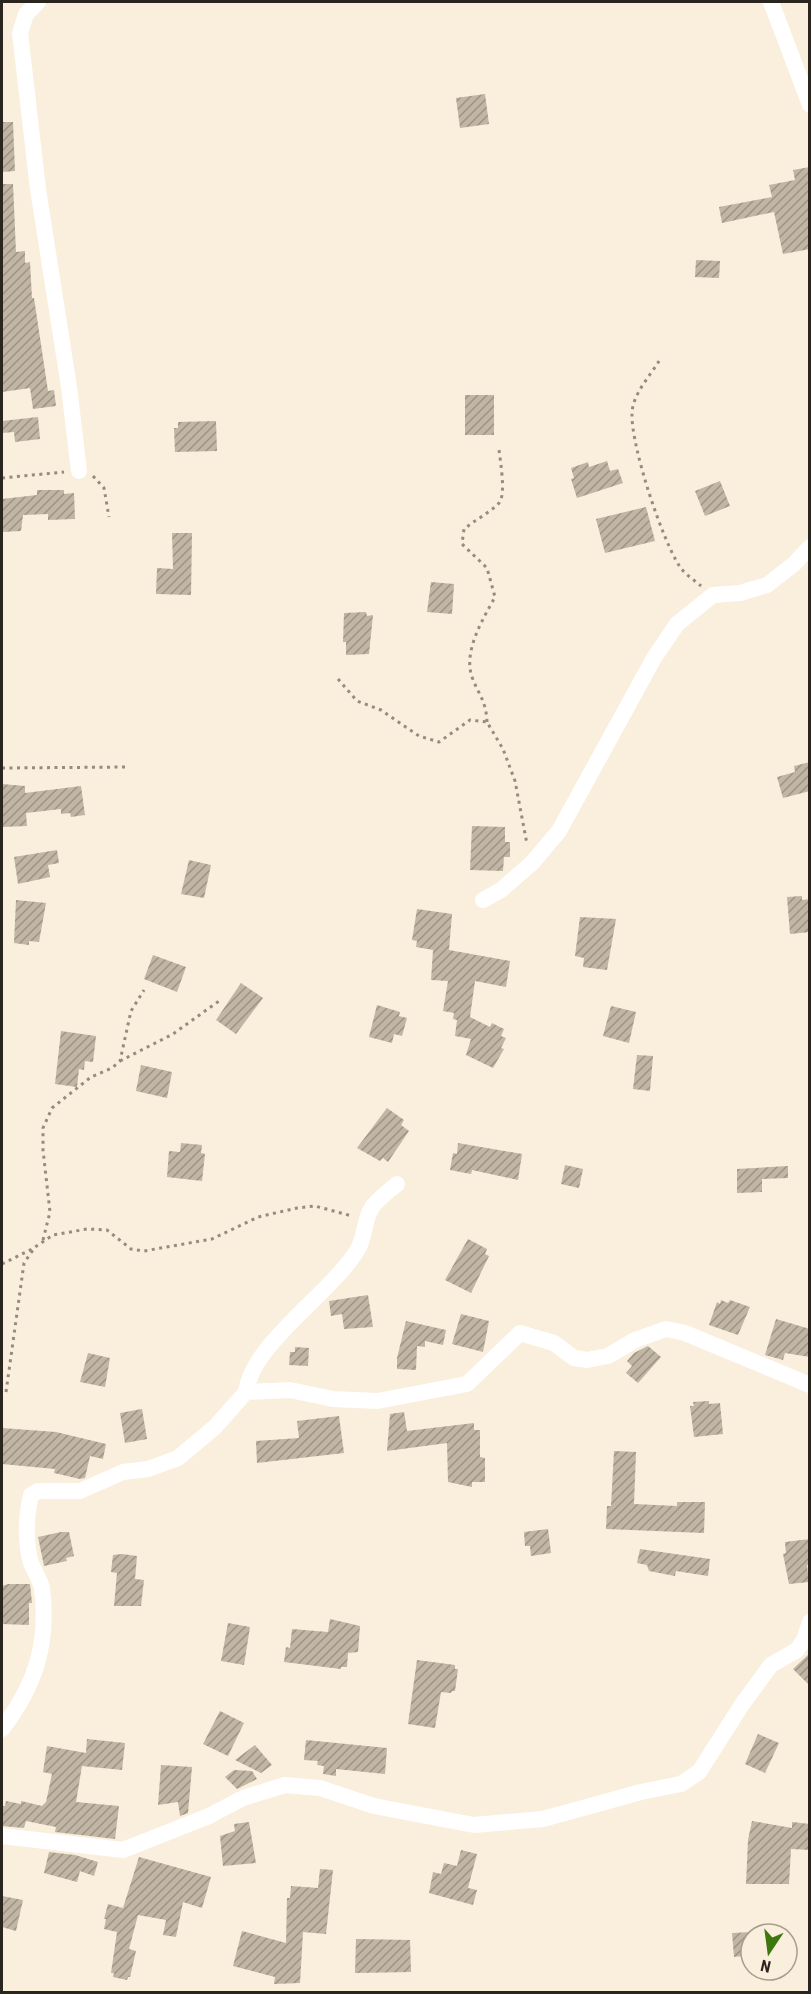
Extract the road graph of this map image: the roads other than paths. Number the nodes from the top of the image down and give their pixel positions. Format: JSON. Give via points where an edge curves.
{"nodes":[{"id":1,"x":38,"y":2,"type":"edge"},
{"id":2,"x":771,"y":2,"type":"edge"},
{"id":3,"x":804,"y":80,"type":"edge"},
{"id":4,"x":810,"y":105,"type":"edge"},
{"id":5,"x":79,"y":471,"type":"dead end"},
{"id":6,"x":810,"y":547,"type":"edge"},
{"id":7,"x":483,"y":900,"type":"dead end"},
{"id":8,"x":398,"y":1184,"type":"dead end"},
{"id":9,"x":810,"y":1384,"type":"edge"},
{"id":10,"x":246,"y":1392,"type":"junction"},
{"id":11,"x":810,"y":1622,"type":"edge"},
{"id":12,"x":2,"y":1729,"type":"edge"},
{"id":13,"x":2,"y":1836,"type":"edge"}],
"edges":[{"from":1,"to":5,"type":"street","via":[[26,14],[20,33]]},
{"from":2,"to":3,"type":"street"},
{"from":3,"to":4,"type":"street"},
{"from":6,"to":7,"type":"street","via":[[767,585],[740,593],[712,595],[677,624],[654,658],[559,831],[532,863]]},
{"from":8,"to":10,"type":"street","via":[[370,1210],[359,1248],[346,1265],[273,1342],[248,1376]]},
{"from":9,"to":10,"type":"street","via":[[685,1333],[666,1329],[635,1340],[608,1356],[587,1360],[574,1358],[554,1343],[520,1333],[468,1384],[377,1401],[333,1399],[290,1390]]},
{"from":10,"to":12,"type":"street","via":[[215,1427],[178,1458],[148,1469],[123,1472],[80,1491],[38,1491],[31,1495],[27,1543],[42,1586],[42,1633],[29,1689]]},
{"from":11,"to":13,"type":"street","via":[[804,1640],[796,1650],[771,1665],[699,1772],[681,1784],[543,1819],[474,1825],[374,1806],[320,1788],[285,1785],[243,1798],[123,1850]]}]}
